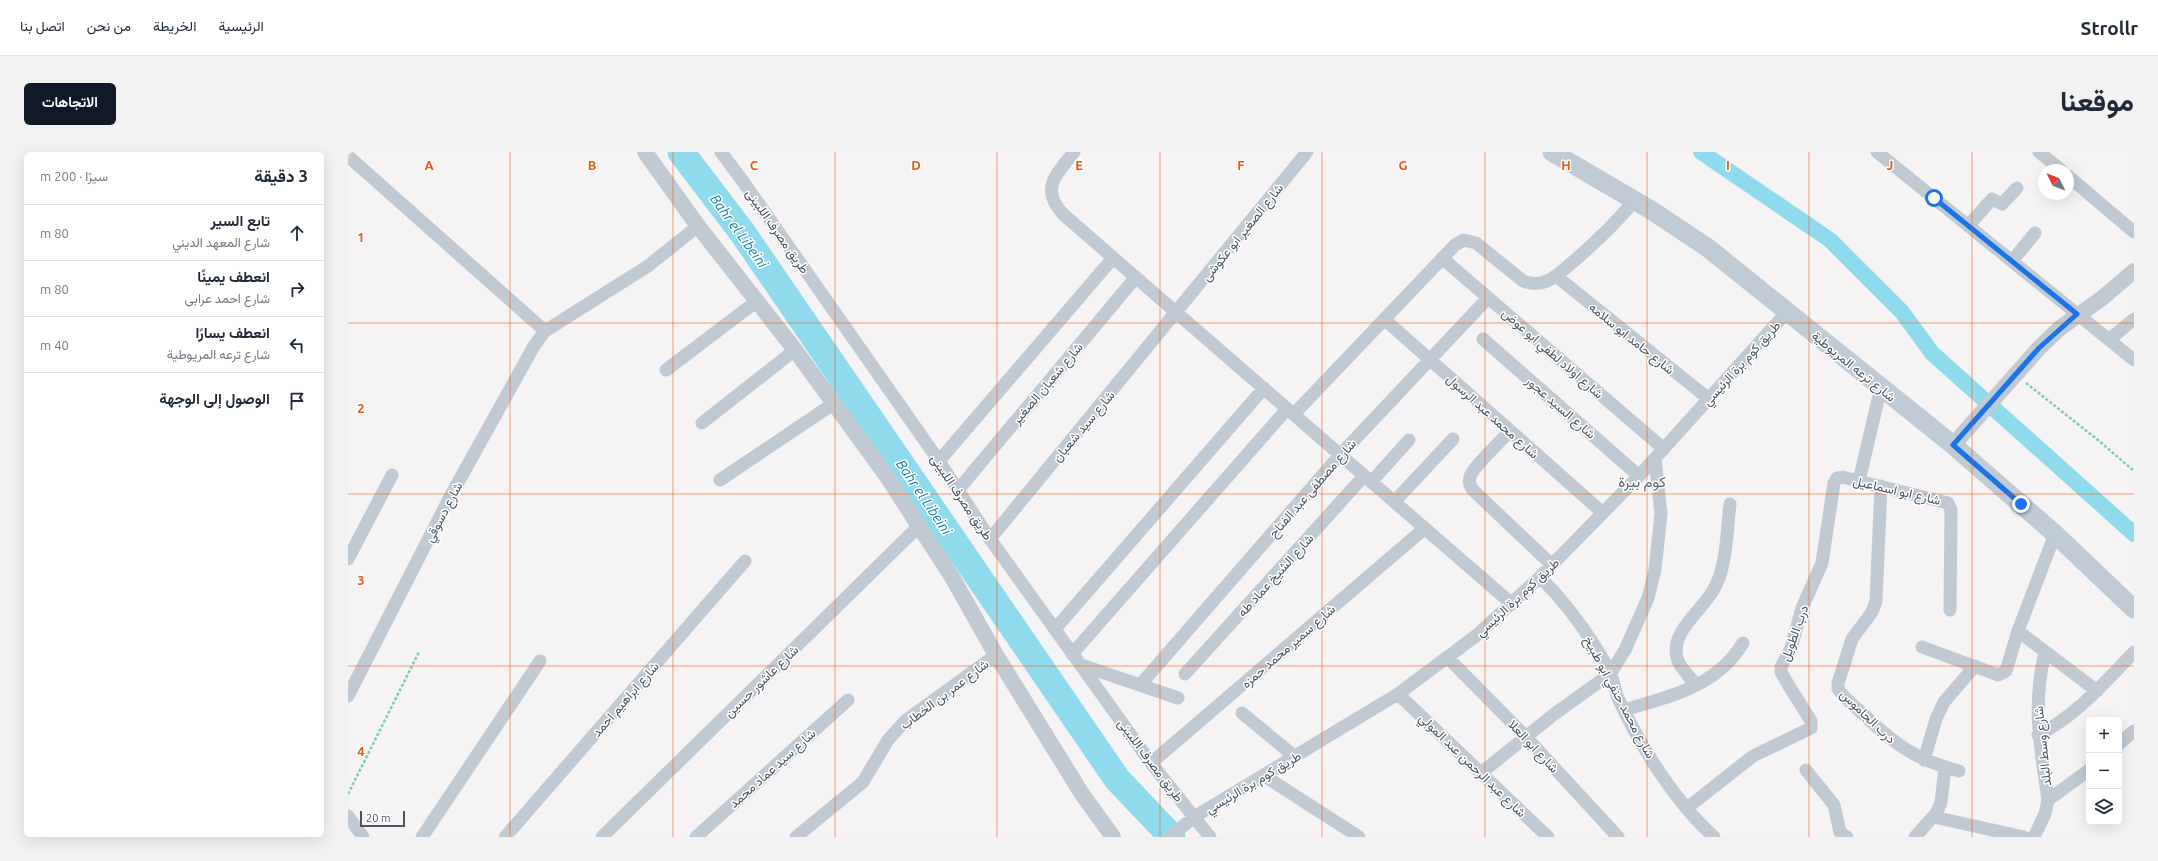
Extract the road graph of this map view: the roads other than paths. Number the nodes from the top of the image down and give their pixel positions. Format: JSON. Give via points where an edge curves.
{"nodes":[{"id":1,"x":645,"y":152,"type":"edge"},
{"id":2,"x":721,"y":152,"type":"edge"},
{"id":3,"x":1074,"y":152,"type":"edge"},
{"id":4,"x":1307,"y":152,"type":"edge"},
{"id":5,"x":1552,"y":152,"type":"edge"},
{"id":6,"x":1877,"y":152,"type":"edge"},
{"id":7,"x":2039,"y":152,"type":"edge"},
{"id":8,"x":348,"y":156,"type":"edge"},
{"id":9,"x":2054,"y":164,"type":"edge"},
{"id":10,"x":2074,"y":181,"type":"edge"},
{"id":11,"x":2018,"y":188,"type":"dead end"},
{"id":12,"x":1635,"y":200,"type":"junction"},
{"id":13,"x":698,"y":226,"type":"junction"},
{"id":14,"x":1968,"y":226,"type":"junction"},
{"id":15,"x":2134,"y":232,"type":"edge"},
{"id":16,"x":2035,"y":233,"type":"dead end"},
{"id":17,"x":1113,"y":258,"type":"junction"},
{"id":18,"x":1442,"y":258,"type":"junction"},
{"id":19,"x":2012,"y":261,"type":"junction"},
{"id":20,"x":2134,"y":270,"type":"edge"},
{"id":21,"x":1556,"y":276,"type":"junction"},
{"id":22,"x":1136,"y":277,"type":"junction"},
{"id":23,"x":1488,"y":298,"type":"junction"},
{"id":24,"x":757,"y":301,"type":"junction"},
{"id":25,"x":1787,"y":312,"type":"junction"},
{"id":26,"x":1177,"y":313,"type":"junction"},
{"id":27,"x":2077,"y":314,"type":"junction"},
{"id":28,"x":1384,"y":319,"type":"junction"},
{"id":29,"x":2134,"y":319,"type":"edge"},
{"id":30,"x":545,"y":331,"type":"junction"},
{"id":31,"x":1483,"y":339,"type":"dead end"},
{"id":32,"x":2110,"y":339,"type":"junction"},
{"id":33,"x":795,"y":350,"type":"junction"},
{"id":34,"x":1430,"y":360,"type":"junction"},
{"id":35,"x":2134,"y":360,"type":"edge"},
{"id":36,"x":666,"y":370,"type":"dead end"},
{"id":37,"x":1881,"y":387,"type":"junction"},
{"id":38,"x":1264,"y":388,"type":"junction"},
{"id":39,"x":1709,"y":400,"type":"junction"},
{"id":40,"x":833,"y":404,"type":"junction"},
{"id":41,"x":1290,"y":412,"type":"junction"},
{"id":42,"x":702,"y":423,"type":"dead end"},
{"id":43,"x":1510,"y":431,"type":"junction"},
{"id":44,"x":1453,"y":439,"type":"dead end"},
{"id":45,"x":1409,"y":440,"type":"dead end"},
{"id":46,"x":1953,"y":445,"type":"junction"},
{"id":47,"x":1660,"y":454,"type":"junction"},
{"id":48,"x":1340,"y":455,"type":"junction"},
{"id":49,"x":939,"y":461,"type":"junction"},
{"id":50,"x":392,"y":476,"type":"dead end"},
{"id":51,"x":1639,"y":476,"type":"junction"},
{"id":52,"x":1368,"y":479,"type":"junction"},
{"id":53,"x":720,"y":480,"type":"dead end"},
{"id":54,"x":1835,"y":481,"type":"joint"},
{"id":55,"x":1859,"y":481,"type":"junction"},
{"id":56,"x":1881,"y":486,"type":"junction"},
{"id":57,"x":958,"y":490,"type":"junction"},
{"id":58,"x":1394,"y":502,"type":"junction"},
{"id":59,"x":1730,"y":504,"type":"dead end"},
{"id":60,"x":1603,"y":513,"type":"junction"},
{"id":61,"x":920,"y":525,"type":"junction"},
{"id":62,"x":1425,"y":528,"type":"junction"},
{"id":63,"x":2055,"y":534,"type":"junction"},
{"id":64,"x":990,"y":538,"type":"junction"},
{"id":65,"x":348,"y":559,"type":"edge"},
{"id":66,"x":745,"y":561,"type":"dead end"},
{"id":67,"x":1552,"y":565,"type":"junction"},
{"id":68,"x":1540,"y":577,"type":"junction"},
{"id":69,"x":1512,"y":604,"type":"junction"},
{"id":70,"x":2134,"y":608,"type":"edge"},
{"id":71,"x":1950,"y":610,"type":"dead end"},
{"id":72,"x":1055,"y":629,"type":"junction"},
{"id":73,"x":2018,"y":632,"type":"junction"},
{"id":74,"x":1743,"y":643,"type":"dead end"},
{"id":75,"x":1922,"y":647,"type":"dead end"},
{"id":76,"x":2045,"y":652,"type":"junction"},
{"id":77,"x":2134,"y":652,"type":"edge"},
{"id":78,"x":1072,"y":654,"type":"junction"},
{"id":79,"x":996,"y":655,"type":"junction"},
{"id":80,"x":1448,"y":658,"type":"junction"},
{"id":81,"x":540,"y":661,"type":"dead end"},
{"id":82,"x":1080,"y":665,"type":"junction"},
{"id":83,"x":1975,"y":666,"type":"junction"},
{"id":84,"x":1185,"y":674,"type":"dead end"},
{"id":85,"x":1610,"y":674,"type":"junction"},
{"id":86,"x":1141,"y":684,"type":"junction"},
{"id":87,"x":1696,"y":685,"type":"junction"},
{"id":88,"x":2097,"y":691,"type":"junction"},
{"id":89,"x":1398,"y":694,"type":"junction"},
{"id":90,"x":348,"y":696,"type":"edge"},
{"id":91,"x":1178,"y":698,"type":"dead end"},
{"id":92,"x":848,"y":700,"type":"dead end"},
{"id":93,"x":1624,"y":710,"type":"junction"},
{"id":94,"x":1242,"y":713,"type":"dead end"},
{"id":95,"x":2134,"y":731,"type":"edge"},
{"id":96,"x":2038,"y":735,"type":"junction"},
{"id":97,"x":1526,"y":737,"type":"junction"},
{"id":98,"x":2122,"y":741,"type":"edge"},
{"id":99,"x":1294,"y":756,"type":"junction"},
{"id":100,"x":1924,"y":760,"type":"junction"},
{"id":101,"x":1151,"y":764,"type":"junction"},
{"id":102,"x":1945,"y":768,"type":"junction"},
{"id":103,"x":1806,"y":770,"type":"dead end"},
{"id":104,"x":1959,"y":771,"type":"dead end"},
{"id":105,"x":2086,"y":772,"type":"edge"},
{"id":106,"x":1481,"y":773,"type":"junction"},
{"id":107,"x":1262,"y":775,"type":"junction"},
{"id":108,"x":2048,"y":800,"type":"junction"},
{"id":109,"x":1687,"y":808,"type":"junction"},
{"id":110,"x":348,"y":816,"type":"edge"},
{"id":111,"x":1194,"y":817,"type":"junction"},
{"id":112,"x":1934,"y":817,"type":"junction"},
{"id":113,"x":1977,"y":832,"type":"edge"},
{"id":114,"x":1705,"y":834,"type":"edge"},
{"id":115,"x":363,"y":837,"type":"edge"},
{"id":116,"x":422,"y":837,"type":"edge"},
{"id":117,"x":505,"y":837,"type":"edge"},
{"id":118,"x":602,"y":837,"type":"edge"},
{"id":119,"x":696,"y":837,"type":"edge"},
{"id":120,"x":796,"y":837,"type":"edge"},
{"id":121,"x":1113,"y":837,"type":"edge"},
{"id":122,"x":1170,"y":837,"type":"edge"},
{"id":123,"x":1210,"y":837,"type":"edge"},
{"id":124,"x":1359,"y":837,"type":"edge"},
{"id":125,"x":1548,"y":837,"type":"edge"},
{"id":126,"x":1618,"y":837,"type":"edge"},
{"id":127,"x":1847,"y":837,"type":"edge"},
{"id":128,"x":1915,"y":837,"type":"edge"},
{"id":129,"x":2024,"y":837,"type":"edge"},
{"id":130,"x":2034,"y":837,"type":"edge"}],
"edges":[{"from":1,"to":13,"type":"street"},
{"from":2,"to":49,"type":"street","name":"طريق مصرف اللبينى"},
{"from":3,"to":17,"type":"street","via":[[1052,181],[1051,194],[1055,206]]},
{"from":4,"to":26,"type":"street","name":"شارع الصغير ابو عكوشى"},
{"from":5,"to":12,"type":"main road","name":"شارع ترعه المريوطية"},
{"from":6,"to":14,"type":"street"},
{"from":7,"to":9,"type":"street"},
{"from":8,"to":30,"type":"street"},
{"from":10,"to":15,"type":"street"},
{"from":11,"to":14,"type":"street","via":[[2002,204],[1992,199]]},
{"from":12,"to":21,"type":"street","via":[[1594,244]]},
{"from":12,"to":25,"type":"main road","name":"شارع ترعه المريوطية","via":[[1690,235]]},
{"from":13,"to":24,"type":"street"},
{"from":13,"to":30,"type":"street","via":[[648,266]]},
{"from":14,"to":19,"type":"street"},
{"from":16,"to":19,"type":"street"},
{"from":17,"to":22,"type":"street"},
{"from":17,"to":49,"type":"street"},
{"from":18,"to":21,"type":"street","via":[[1464,240],[1476,243],[1523,281],[1533,284],[1546,282]]},
{"from":18,"to":23,"type":"street","name":"شارع اولاد لطفي ابو عوض"},
{"from":18,"to":28,"type":"street"},
{"from":19,"to":27,"type":"street"},
{"from":20,"to":27,"type":"street","via":[[2100,299]]},
{"from":21,"to":39,"type":"street","name":"شارع حامد ابو سلامه"},
{"from":22,"to":26,"type":"street"},
{"from":22,"to":57,"type":"street","name":"شارع شعبان الصغير"},
{"from":23,"to":34,"type":"street","name":"شارع مصطفى عبد الفتاح"},
{"from":23,"to":47,"type":"street","name":"شارع اولاد لطفي ابو عوض"},
{"from":24,"to":33,"type":"street"},
{"from":24,"to":36,"type":"street"},
{"from":25,"to":37,"type":"main road","name":"شارع ترعه المريوطية"},
{"from":25,"to":39,"type":"street","name":"طريق كوم برة الرئيسي"},
{"from":26,"to":38,"type":"street"},
{"from":26,"to":64,"type":"street","name":"شارع سيد شعبان"},
{"from":27,"to":32,"type":"street"},
{"from":27,"to":46,"type":"street","via":[[2039,348]]},
{"from":28,"to":34,"type":"street","name":"شارع محمد عبد الرسول"},
{"from":28,"to":41,"type":"street"},
{"from":29,"to":32,"type":"street"},
{"from":30,"to":90,"type":"street","name":"شارع دسوقي","via":[[521,366],[495,414]]},
{"from":31,"to":51,"type":"street","name":"شارع السيد عجور"},
{"from":32,"to":35,"type":"street"},
{"from":33,"to":40,"type":"street"},
{"from":33,"to":42,"type":"street"},
{"from":34,"to":43,"type":"street","name":"شارع محمد عبد الرسول"},
{"from":34,"to":48,"type":"street","name":"شارع مصطفى عبد الفتاح"},
{"from":37,"to":46,"type":"main road","name":"شارع ترعه المريوطية"},
{"from":37,"to":55,"type":"street"},
{"from":38,"to":41,"type":"street"},
{"from":38,"to":72,"type":"street"},
{"from":39,"to":47,"type":"street","name":"طريق كوم برة الرئيسي"},
{"from":40,"to":53,"type":"street"},
{"from":40,"to":61,"type":"street"},
{"from":41,"to":48,"type":"street"},
{"from":41,"to":78,"type":"street"},
{"from":43,"to":60,"type":"street","name":"شارع محمد عبد الرسول"},
{"from":43,"to":67,"type":"street","via":[[1470,475],[1470,484],[1475,492]]},
{"from":44,"to":58,"type":"street"},
{"from":45,"to":52,"type":"street","name":"شارع الشيخ عماد طه"},
{"from":46,"to":63,"type":"main road","name":"شارع ترعه المريوطية"},
{"from":47,"to":51,"type":"street","name":"طريق كوم برة الرئيسي"},
{"from":47,"to":85,"type":"street","via":[[1661,514],[1655,570],[1638,624]]},
{"from":48,"to":52,"type":"street"},
{"from":48,"to":86,"type":"street","name":"شارع مصطفى عبد الفتاح"},
{"from":49,"to":57,"type":"street","name":"طريق مصرف اللبينى"},
{"from":50,"to":65,"type":"street"},
{"from":51,"to":60,"type":"street","name":"طريق كوم برة الرئيسي"},
{"from":52,"to":58,"type":"street"},
{"from":52,"to":84,"type":"street","name":"شارع الشيخ عماد طه"},
{"from":54,"to":55,"type":"street","name":"شارع ابو اسماعيل","via":[[1842,477]]},
{"from":54,"to":109,"type":"street","name":"درب الطويل","via":[[1822,563],[1802,608],[1791,648],[1781,667],[1783,676],[1811,721],[1811,728],[1753,756]]},
{"from":55,"to":56,"type":"street","name":"شارع ابو اسماعيل"},
{"from":56,"to":71,"type":"street","name":"شارع ابو اسماعيل","via":[[1944,501],[1950,506]]},
{"from":56,"to":100,"type":"street","name":"درب الجاموس","via":[[1876,601],[1872,612],[1852,640],[1838,689],[1883,733],[1902,748]]},
{"from":57,"to":64,"type":"street","name":"طريق مصرف اللبينى"},
{"from":58,"to":62,"type":"street"},
{"from":59,"to":87,"type":"street","via":[[1721,574],[1717,585],[1676,642],[1678,662]]},
{"from":60,"to":67,"type":"street","name":"طريق كوم برة الرئيسي"},
{"from":61,"to":79,"type":"street"},
{"from":61,"to":118,"type":"street","name":"شارع عاشور حسين"},
{"from":62,"to":69,"type":"street"},
{"from":62,"to":101,"type":"street","name":"شارع سمير محمد حمزه"},
{"from":63,"to":70,"type":"main road","name":"شارع ترعه المريوطية"},
{"from":63,"to":73,"type":"street"},
{"from":64,"to":72,"type":"street","name":"طريق مصرف اللبينى"},
{"from":66,"to":117,"type":"street","name":"شارع ابراهيم احمد"},
{"from":67,"to":68,"type":"street","name":"طريق كوم برة الرئيسي"},
{"from":68,"to":69,"type":"street","name":"طريق كوم برة الرئيسي"},
{"from":68,"to":85,"type":"street","name":"شارع محمد حنفي ابو طبيخ","via":[[1579,620]]},
{"from":69,"to":80,"type":"street","name":"طريق كوم برة الرئيسي"},
{"from":72,"to":78,"type":"street","name":"طريق مصرف اللبينى"},
{"from":73,"to":76,"type":"street"},
{"from":73,"to":83,"type":"street","via":[[2006,671],[1998,675]]},
{"from":74,"to":87,"type":"street","via":[[1734,658],[1722,670]]},
{"from":75,"to":83,"type":"street"},
{"from":76,"to":88,"type":"street"},
{"from":76,"to":96,"type":"street","name":"شارع وسط البلد","via":[[2038,693]]},
{"from":77,"to":88,"type":"street"},
{"from":78,"to":82,"type":"street","name":"طريق مصرف اللبينى"},
{"from":79,"to":120,"type":"street","name":"شارع عمر بن الخطاب","via":[[905,721],[888,740],[863,782]]},
{"from":79,"to":121,"type":"street","via":[[1082,794]]},
{"from":80,"to":89,"type":"street","name":"طريق كوم برة الرئيسي"},
{"from":80,"to":97,"type":"street","name":"شارع ابو العلا"},
{"from":81,"to":116,"type":"street"},
{"from":82,"to":86,"type":"street"},
{"from":82,"to":101,"type":"street","name":"طريق مصرف اللبينى"},
{"from":83,"to":100,"type":"street","via":[[1944,702],[1936,719]]},
{"from":85,"to":93,"type":"street","name":"شارع محمد حنفي ابو طبيخ"},
{"from":85,"to":97,"type":"street"},
{"from":86,"to":91,"type":"street"},
{"from":87,"to":93,"type":"street"},
{"from":88,"to":96,"type":"street","via":[[2058,725]]},
{"from":89,"to":99,"type":"street","name":"طريق كوم برة الرئيسي"},
{"from":89,"to":106,"type":"street","name":"شارع عبد الرحمن عبد المولي"},
{"from":92,"to":119,"type":"street","name":"شارع سيد عماد محمد"},
{"from":93,"to":109,"type":"street","name":"شارع محمد حنفي ابو طبيخ","via":[[1649,754]]},
{"from":94,"to":99,"type":"street"},
{"from":95,"to":98,"type":"street"},
{"from":96,"to":108,"type":"street","name":"شارع وسط البلد"},
{"from":97,"to":106,"type":"street"},
{"from":97,"to":126,"type":"street","name":"شارع ابو العلا"},
{"from":99,"to":107,"type":"street","name":"طريق كوم برة الرئيسي"},
{"from":100,"to":102,"type":"street","name":"درب الجاموس"},
{"from":101,"to":111,"type":"street","name":"طريق مصرف اللبينى"},
{"from":102,"to":104,"type":"street","name":"درب الجاموس"},
{"from":102,"to":112,"type":"street","via":[[1941,802]]},
{"from":103,"to":127,"type":"street","via":[[1834,805],[1840,832]]},
{"from":105,"to":108,"type":"street"},
{"from":106,"to":125,"type":"street","name":"شارع عبد الرحمن عبد المولي"},
{"from":107,"to":111,"type":"street","name":"طريق كوم برة الرئيسي"},
{"from":107,"to":124,"type":"street"},
{"from":108,"to":130,"type":"street","name":"شارع وسط البلد","via":[[2045,814]]},
{"from":109,"to":114,"type":"street","name":"شارع محمد حنفي ابو طبيخ"},
{"from":110,"to":115,"type":"street"},
{"from":111,"to":122,"type":"street","name":"طريق كوم برة الرئيسي"},
{"from":111,"to":123,"type":"street","name":"طريق مصرف اللبينى"},
{"from":112,"to":113,"type":"street"},
{"from":112,"to":128,"type":"street"},
{"from":113,"to":129,"type":"street"}]}
